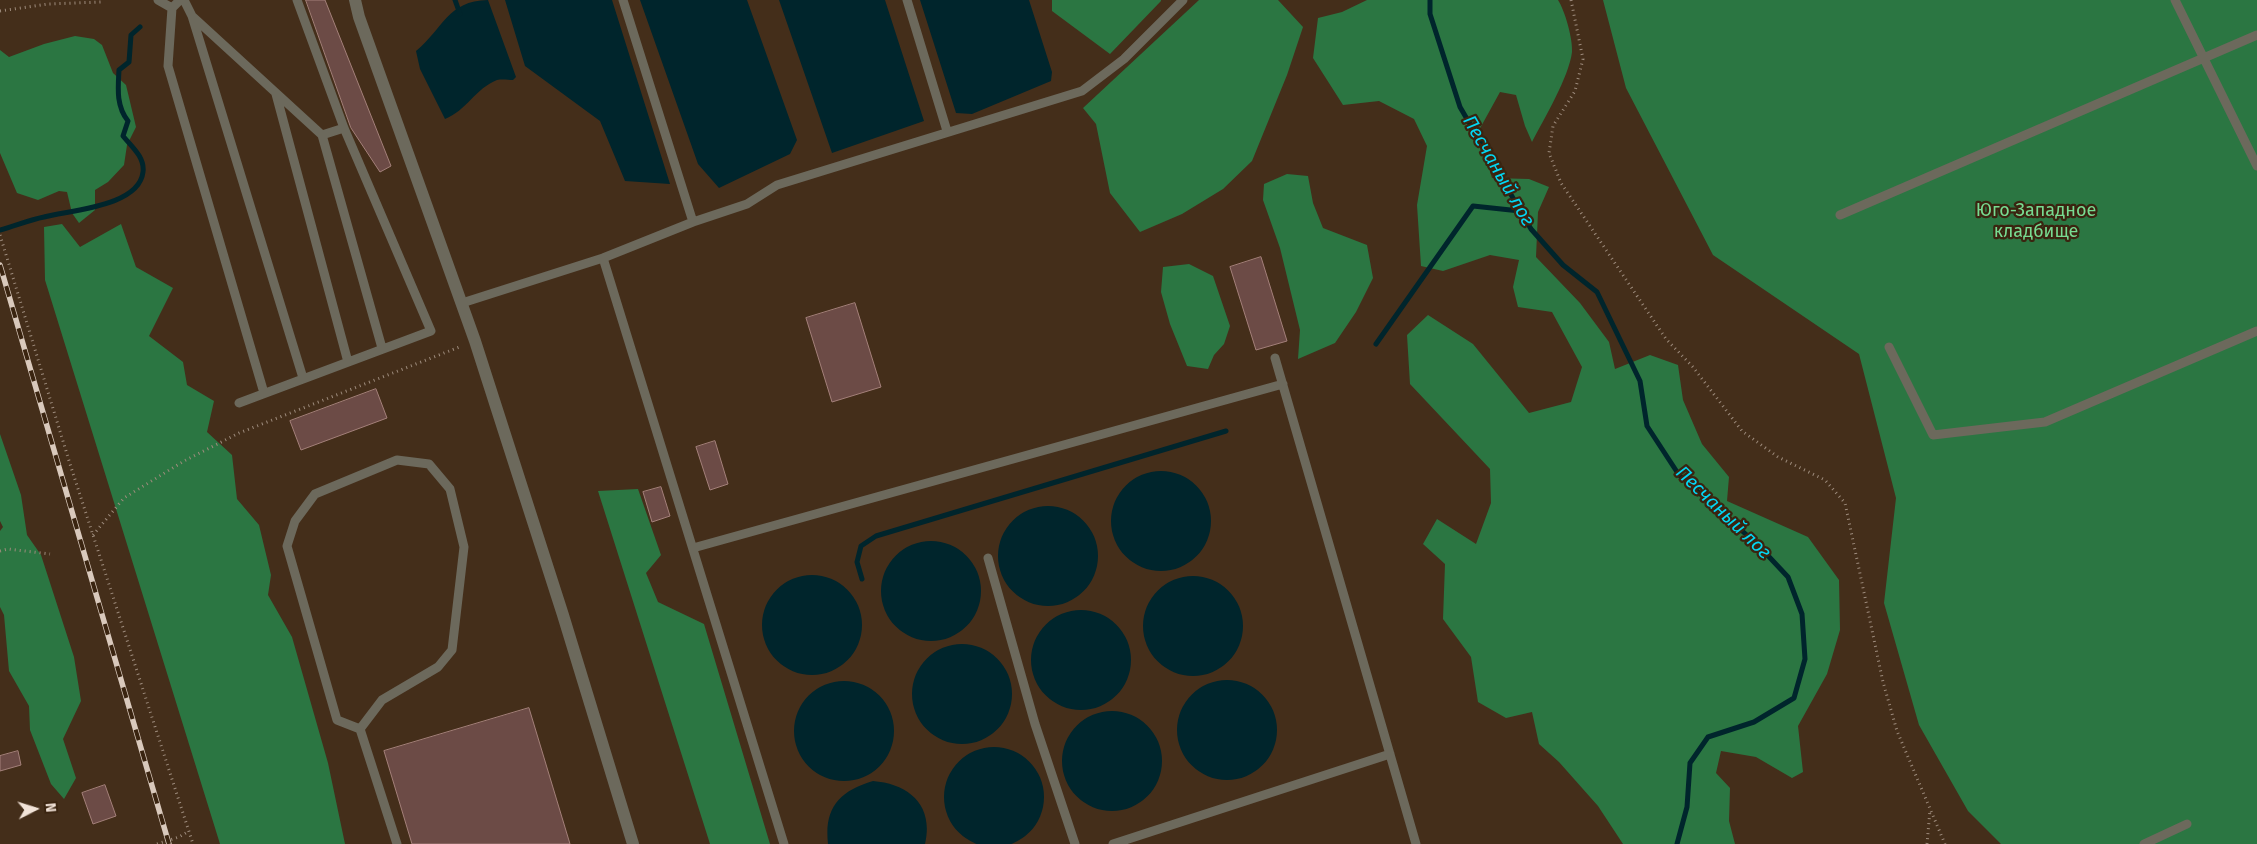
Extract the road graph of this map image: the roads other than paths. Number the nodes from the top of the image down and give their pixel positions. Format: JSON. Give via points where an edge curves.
{"nodes":[{"id":1,"x":158,"y":0,"type":"edge"},
{"id":2,"x":180,"y":0,"type":"edge"},
{"id":3,"x":184,"y":0,"type":"edge"},
{"id":4,"x":297,"y":0,"type":"edge"},
{"id":5,"x":350,"y":0,"type":"edge"},
{"id":6,"x":356,"y":0,"type":"edge"},
{"id":7,"x":623,"y":0,"type":"edge"},
{"id":8,"x":907,"y":0,"type":"edge"},
{"id":9,"x":1183,"y":0,"type":"edge"},
{"id":10,"x":2175,"y":0,"type":"edge"},
{"id":11,"x":172,"y":8,"type":"junction"},
{"id":12,"x":192,"y":16,"type":"junction"},
{"id":13,"x":360,"y":17,"type":"junction"},
{"id":14,"x":2257,"y":35,"type":"edge"},
{"id":15,"x":2204,"y":58,"type":"junction"},
{"id":16,"x":276,"y":94,"type":"junction"},
{"id":17,"x":344,"y":128,"type":"junction"},
{"id":18,"x":947,"y":132,"type":"junction"},
{"id":19,"x":322,"y":135,"type":"junction"},
{"id":20,"x":2257,"y":166,"type":"edge"},
{"id":21,"x":1840,"y":215,"type":"dead end"},
{"id":22,"x":693,"y":222,"type":"junction"},
{"id":23,"x":603,"y":258,"type":"junction"},
{"id":24,"x":462,"y":303,"type":"junction"},
{"id":25,"x":2257,"y":331,"type":"edge"},
{"id":26,"x":1889,"y":347,"type":"dead end"},
{"id":27,"x":382,"y":348,"type":"junction"},
{"id":28,"x":1275,"y":358,"type":"dead end"},
{"id":29,"x":348,"y":362,"type":"junction"},
{"id":30,"x":303,"y":378,"type":"junction"},
{"id":31,"x":1283,"y":384,"type":"junction"},
{"id":32,"x":264,"y":393,"type":"junction"},
{"id":33,"x":240,"y":403,"type":"dead end"},
{"id":34,"x":693,"y":548,"type":"junction"},
{"id":35,"x":988,"y":558,"type":"dead end"},
{"id":36,"x":360,"y":730,"type":"junction"},
{"id":37,"x":1390,"y":754,"type":"junction"},
{"id":38,"x":2187,"y":824,"type":"dead end"},
{"id":39,"x":397,"y":844,"type":"edge"},
{"id":40,"x":633,"y":844,"type":"edge"},
{"id":41,"x":784,"y":844,"type":"edge"},
{"id":42,"x":1075,"y":844,"type":"edge"},
{"id":43,"x":1113,"y":844,"type":"edge"},
{"id":44,"x":1416,"y":844,"type":"edge"},
{"id":45,"x":2144,"y":844,"type":"edge"}],
"edges":[{"from":1,"to":11,"type":"lane"},
{"from":2,"to":11,"type":"lane"},
{"from":3,"to":12,"type":"lane"},
{"from":4,"to":17,"type":"lane"},
{"from":5,"to":13,"type":"lane"},
{"from":6,"to":13,"type":"street"},
{"from":7,"to":22,"type":"lane"},
{"from":8,"to":18,"type":"lane"},
{"from":9,"to":18,"type":"lane","via":[[1124,58],[1082,92]]},
{"from":10,"to":15,"type":"lane"},
{"from":11,"to":32,"type":"lane","via":[[168,66]]},
{"from":12,"to":16,"type":"lane"},
{"from":12,"to":30,"type":"lane"},
{"from":13,"to":24,"type":"street"},
{"from":14,"to":15,"type":"lane"},
{"from":15,"to":20,"type":"lane"},
{"from":15,"to":21,"type":"lane"},
{"from":16,"to":19,"type":"lane"},
{"from":16,"to":29,"type":"lane"},
{"from":17,"to":19,"type":"lane"},
{"from":17,"to":27,"type":"lane","via":[[431,331]]},
{"from":18,"to":22,"type":"lane","via":[[776,185],[747,204]]},
{"from":19,"to":27,"type":"lane"},
{"from":22,"to":23,"type":"lane"},
{"from":23,"to":24,"type":"lane"},
{"from":23,"to":34,"type":"lane"},
{"from":24,"to":40,"type":"street"},
{"from":25,"to":26,"type":"lane","via":[[2045,422],[1933,434]]},
{"from":27,"to":29,"type":"lane"},
{"from":28,"to":31,"type":"lane"},
{"from":29,"to":30,"type":"lane"},
{"from":30,"to":32,"type":"lane"},
{"from":31,"to":34,"type":"lane"},
{"from":31,"to":37,"type":"lane"},
{"from":32,"to":33,"type":"lane"},
{"from":34,"to":41,"type":"lane"},
{"from":35,"to":42,"type":"lane","via":[[1035,724]]},
{"from":36,"to":36,"type":"lane","via":[[382,700],[438,667],[452,650],[464,547],[450,489],[429,464],[397,460],[315,494],[295,521],[287,546],[337,720]]},
{"from":36,"to":39,"type":"lane"},
{"from":37,"to":43,"type":"lane"},
{"from":37,"to":44,"type":"lane"},
{"from":38,"to":45,"type":"lane"}]}
